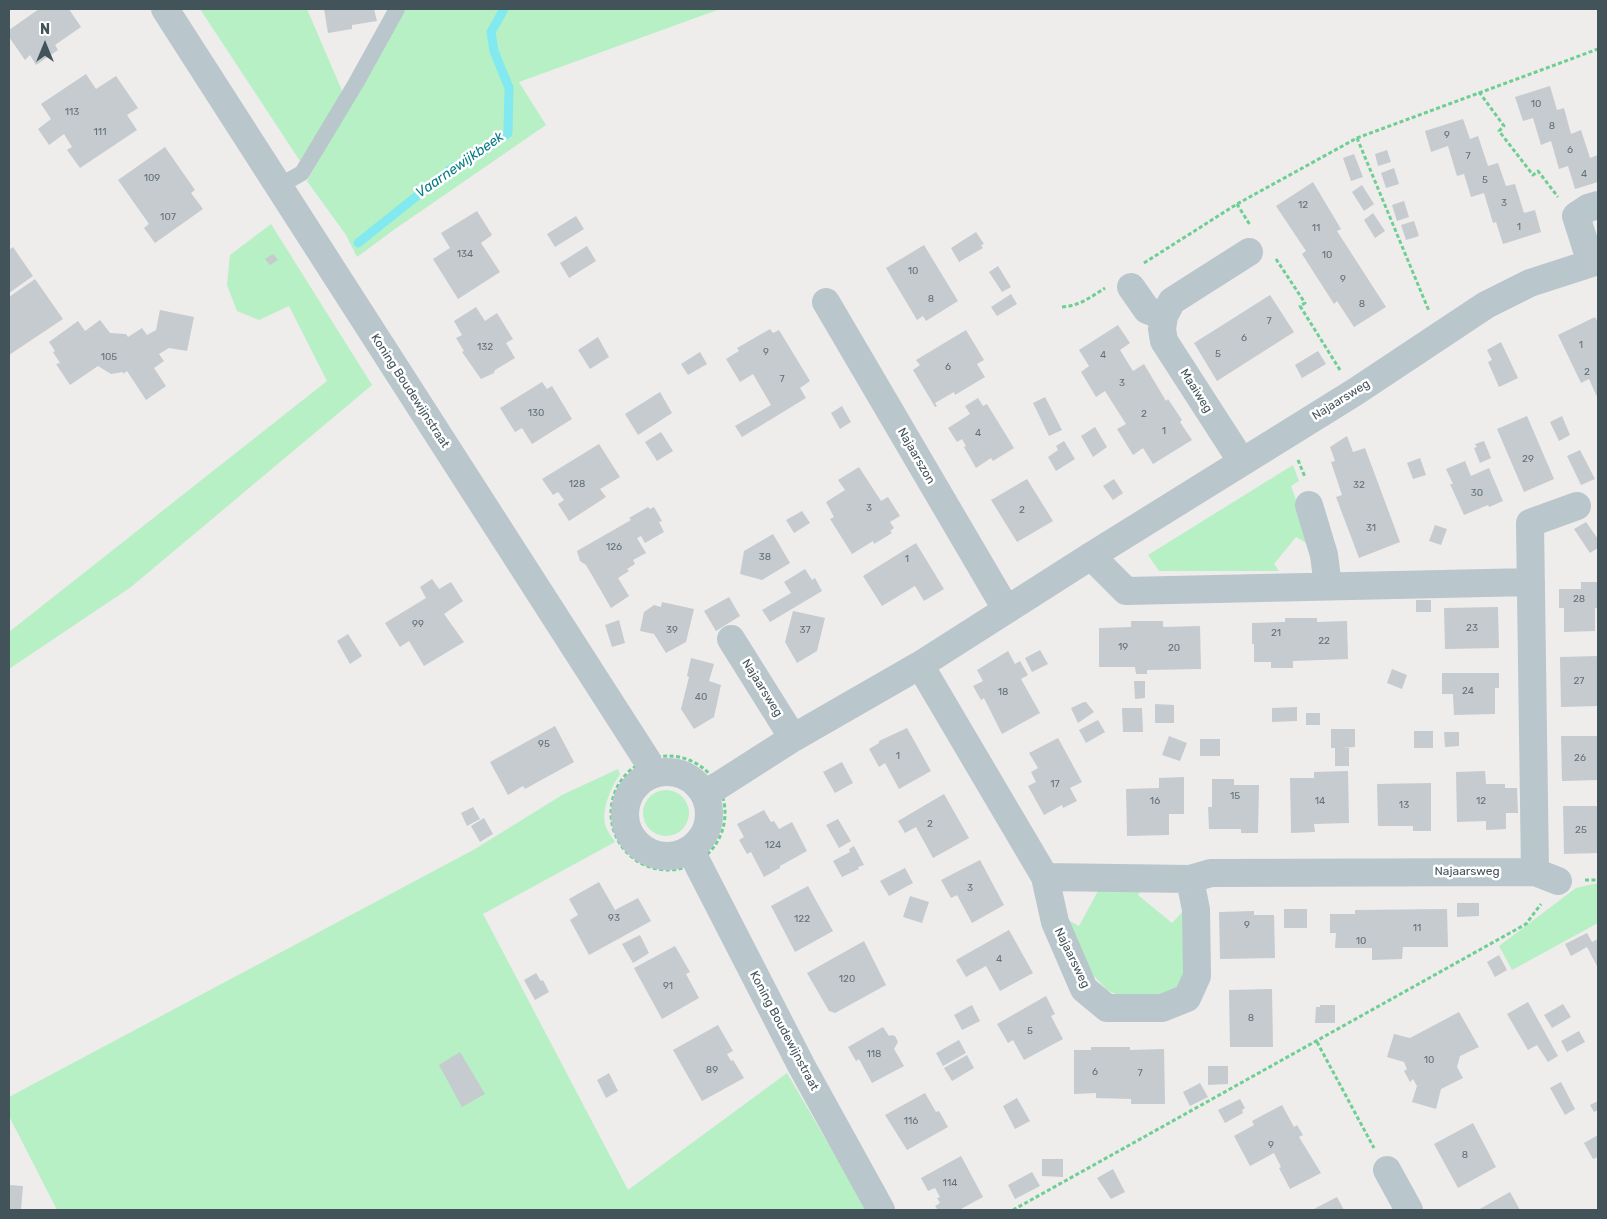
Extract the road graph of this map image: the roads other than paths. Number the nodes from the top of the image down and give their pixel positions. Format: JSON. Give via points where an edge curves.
{"nodes":[{"id":1,"x":165,"y":9,"type":"edge"},
{"id":2,"x":397,"y":9,"type":"edge"},
{"id":3,"x":279,"y":186,"type":"junction"},
{"id":4,"x":1587,"y":210,"type":"edge"},
{"id":5,"x":1262,"y":254,"type":"road end"},
{"id":6,"x":1595,"y":262,"type":"edge"},
{"id":7,"x":1126,"y":280,"type":"road end"},
{"id":8,"x":826,"y":302,"type":"dead end"},
{"id":9,"x":1164,"y":316,"type":"junction"},
{"id":10,"x":1242,"y":462,"type":"junction"},
{"id":11,"x":1309,"y":505,"type":"road end"},
{"id":12,"x":1577,"y":506,"type":"dead end"},
{"id":13,"x":1090,"y":556,"type":"junction"},
{"id":14,"x":1531,"y":582,"type":"junction"},
{"id":15,"x":1328,"y":586,"type":"junction"},
{"id":16,"x":1006,"y":610,"type":"junction"},
{"id":17,"x":731,"y":639,"type":"dead end"},
{"id":18,"x":920,"y":665,"type":"junction"},
{"id":19,"x":793,"y":738,"type":"junction"},
{"id":20,"x":650,"y":767,"type":"junction"},
{"id":21,"x":711,"y":789,"type":"junction"},
{"id":22,"x":693,"y":856,"type":"junction"},
{"id":23,"x":1045,"y":877,"type":"junction"},
{"id":24,"x":1190,"y":879,"type":"junction"},
{"id":25,"x":1387,"y":1170,"type":"road end"},
{"id":26,"x":881,"y":1210,"type":"edge"},
{"id":27,"x":1409,"y":1210,"type":"edge"}],
"edges":[{"from":1,"to":3,"type":"street","name":"Koning Boudewijnstraat"},
{"from":2,"to":3,"type":"lane","via":[[302,173]]},
{"from":3,"to":20,"type":"street","name":"Koning Boudewijnstraat"},
{"from":4,"to":6,"type":"street"},
{"from":5,"to":9,"type":"street","via":[[1172,301]]},
{"from":6,"to":10,"type":"street","name":"Najaarsweg","via":[[1530,283],[1486,305]]},
{"from":7,"to":9,"type":"street","via":[[1147,310]]},
{"from":8,"to":16,"type":"street","name":"Najaarszon"},
{"from":9,"to":10,"type":"street","name":"Maaiweg","via":[[1164,341]]},
{"from":10,"to":13,"type":"street","name":"Najaarsweg"},
{"from":11,"to":15,"type":"street","via":[[1324,556]]},
{"from":12,"to":14,"type":"street","via":[[1530,523]]},
{"from":13,"to":15,"type":"street","via":[[1126,591]]},
{"from":13,"to":16,"type":"street","name":"Najaarsweg"},
{"from":14,"to":15,"type":"street"},
{"from":14,"to":24,"type":"street","name":"Najaarsweg","via":[[1546,876],[1211,873]]},
{"from":16,"to":18,"type":"street","name":"Najaarsweg"},
{"from":17,"to":19,"type":"street","name":"Najaarsweg"},
{"from":18,"to":19,"type":"street","name":"Najaarsweg"},
{"from":18,"to":23,"type":"street","name":"Najaarsweg"},
{"from":19,"to":21,"type":"street","name":"Najaarsweg"},
{"from":20,"to":21,"type":"street","via":[[682,774]]},
{"from":20,"to":22,"type":"street","via":[[630,795],[627,827],[632,837],[648,851]]},
{"from":21,"to":22,"type":"street","via":[[708,823]]},
{"from":22,"to":26,"type":"street","name":"Koning Boudewijnstraat","via":[[801,1065]]},
{"from":23,"to":24,"type":"street","name":"Najaarsweg"},
{"from":23,"to":24,"type":"street","name":"Najaarsweg","via":[[1055,922],[1084,989],[1107,1008],[1162,1008],[1187,998],[1197,976],[1196,910]]},
{"from":25,"to":27,"type":"street"}]}
